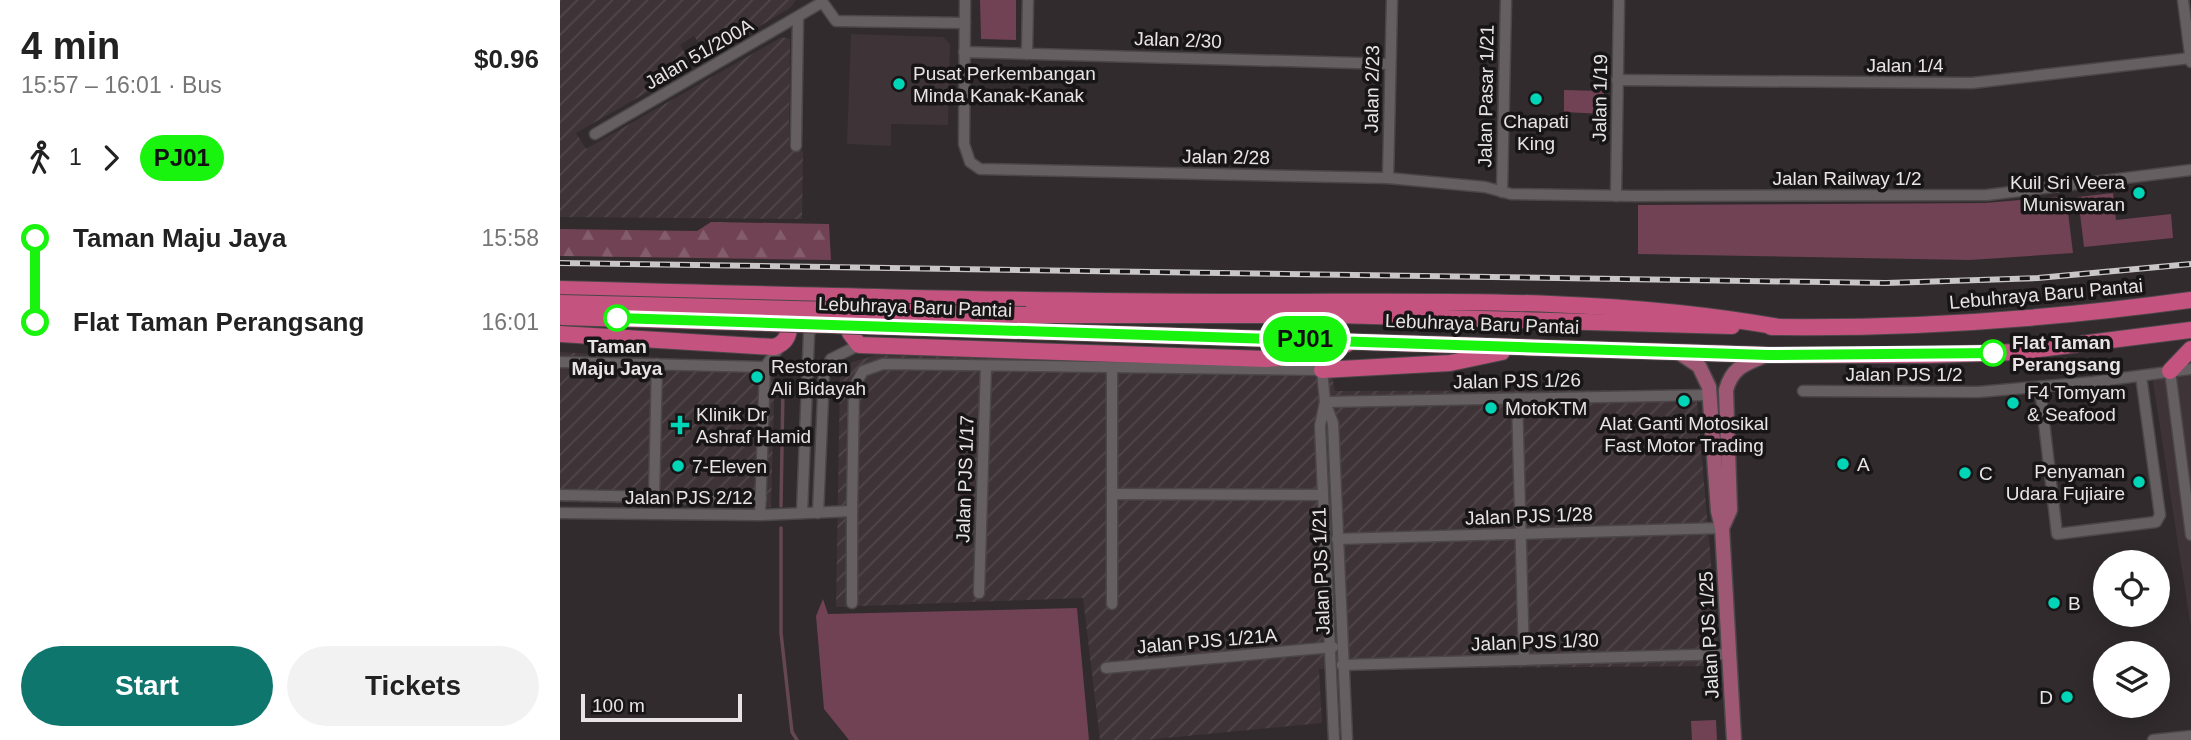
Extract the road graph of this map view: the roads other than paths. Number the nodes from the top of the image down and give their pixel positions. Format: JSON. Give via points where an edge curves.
{"nodes":[{"id":1,"x":965,"y":0,"type":"edge"},
{"id":2,"x":1028,"y":0,"type":"edge"},
{"id":3,"x":1392,"y":0,"type":"edge"},
{"id":4,"x":1506,"y":0,"type":"edge"},
{"id":5,"x":1619,"y":0,"type":"edge"},
{"id":6,"x":2183,"y":0,"type":"edge"},
{"id":7,"x":821,"y":2,"type":"edge"},
{"id":8,"x":798,"y":16,"type":"junction"},
{"id":9,"x":965,"y":23,"type":"junction"},
{"id":10,"x":964,"y":52,"type":"junction"},
{"id":11,"x":1027,"y":54,"type":"junction"},
{"id":12,"x":2191,"y":59,"type":"edge"},
{"id":13,"x":1390,"y":64,"type":"junction"},
{"id":14,"x":1617,"y":80,"type":"junction"},
{"id":15,"x":595,"y":134,"type":"dead end"},
{"id":16,"x":796,"y":146,"type":"dead end"},
{"id":17,"x":2191,"y":170,"type":"edge"},
{"id":18,"x":1388,"y":178,"type":"junction"},
{"id":19,"x":1502,"y":192,"type":"junction"},
{"id":20,"x":1616,"y":195,"type":"junction"},
{"id":21,"x":560,"y":289,"type":"edge"},
{"id":22,"x":761,"y":294,"type":"junction"},
{"id":23,"x":880,"y":298,"type":"junction"},
{"id":24,"x":2191,"y":300,"type":"edge"},
{"id":25,"x":561,"y":312,"type":"edge"},
{"id":26,"x":1779,"y":327,"type":"junction"},
{"id":27,"x":2191,"y":330,"type":"edge"},
{"id":28,"x":560,"y":334,"type":"edge"},
{"id":29,"x":1360,"y":340,"type":"junction"},
{"id":30,"x":781,"y":345,"type":"junction"},
{"id":31,"x":859,"y":345,"type":"junction"},
{"id":32,"x":1525,"y":347,"type":"junction"},
{"id":33,"x":2191,"y":349,"type":"edge"},
{"id":34,"x":1678,"y":352,"type":"junction"},
{"id":35,"x":1768,"y":355,"type":"junction"},
{"id":36,"x":560,"y":362,"type":"edge"},
{"id":37,"x":657,"y":364,"type":"junction"},
{"id":38,"x":986,"y":366,"type":"junction"},
{"id":39,"x":765,"y":367,"type":"junction"},
{"id":40,"x":1112,"y":368,"type":"junction"},
{"id":41,"x":2191,"y":369,"type":"edge"},
{"id":42,"x":1322,"y":370,"type":"junction"},
{"id":43,"x":2171,"y":371,"type":"junction"},
{"id":44,"x":2141,"y":376,"type":"junction"},
{"id":45,"x":2040,"y":388,"type":"junction"},
{"id":46,"x":1804,"y":391,"type":"dead end"},
{"id":47,"x":1710,"y":395,"type":"junction"},
{"id":48,"x":1517,"y":398,"type":"junction"},
{"id":49,"x":1325,"y":402,"type":"junction"},
{"id":50,"x":1112,"y":494,"type":"junction"},
{"id":51,"x":560,"y":495,"type":"edge"},
{"id":52,"x":1323,"y":495,"type":"junction"},
{"id":53,"x":654,"y":497,"type":"junction"},
{"id":54,"x":761,"y":499,"type":"junction"},
{"id":55,"x":852,"y":512,"type":"junction"},
{"id":56,"x":560,"y":513,"type":"edge"},
{"id":57,"x":802,"y":513,"type":"junction"},
{"id":58,"x":818,"y":513,"type":"junction"},
{"id":59,"x":760,"y":515,"type":"junction"},
{"id":60,"x":1722,"y":528,"type":"junction"},
{"id":61,"x":1520,"y":533,"type":"junction"},
{"id":62,"x":2191,"y":535,"type":"edge"},
{"id":63,"x":1337,"y":539,"type":"junction"},
{"id":64,"x":979,"y":593,"type":"dead end"},
{"id":65,"x":852,"y":603,"type":"dead end"},
{"id":66,"x":1112,"y":604,"type":"dead end"},
{"id":67,"x":1341,"y":646,"type":"junction"},
{"id":68,"x":1329,"y":647,"type":"junction"},
{"id":69,"x":1729,"y":654,"type":"junction"},
{"id":70,"x":1524,"y":660,"type":"junction"},
{"id":71,"x":1342,"y":665,"type":"junction"},
{"id":72,"x":1106,"y":668,"type":"dead end"},
{"id":73,"x":2191,"y":736,"type":"edge"},
{"id":74,"x":1334,"y":740,"type":"edge"},
{"id":75,"x":1347,"y":740,"type":"edge"},
{"id":76,"x":1734,"y":740,"type":"edge"},
{"id":77,"x":2153,"y":740,"type":"edge"}],
"edges":[{"from":1,"to":9,"type":"street"},
{"from":2,"to":11,"type":"street"},
{"from":3,"to":13,"type":"street","name":"Jalan 2/23"},
{"from":4,"to":19,"type":"street","name":"Jalan Pasar 1/21"},
{"from":5,"to":14,"type":"street","name":"Jalan 1/19"},
{"from":6,"to":12,"type":"street"},
{"from":7,"to":8,"type":"street","name":"Jalan 51/200A"},
{"from":7,"to":9,"type":"street","via":[[836,21]]},
{"from":8,"to":15,"type":"street","name":"Jalan 51/200A"},
{"from":8,"to":16,"type":"street"},
{"from":9,"to":10,"type":"street"},
{"from":10,"to":11,"type":"street","name":"Jalan 2/30"},
{"from":10,"to":18,"type":"street","name":"Jalan 2/28","via":[[964,144],[972,166],[980,169]]},
{"from":11,"to":13,"type":"street","name":"Jalan 2/30"},
{"from":12,"to":14,"type":"street","name":"Jalan 1/4","via":[[1972,83]]},
{"from":13,"to":18,"type":"street","name":"Jalan 2/23"},
{"from":14,"to":20,"type":"street","name":"Jalan 1/19"},
{"from":17,"to":20,"type":"street","name":"Jalan Railway 1/2","via":[[1987,195]]},
{"from":18,"to":19,"type":"street","name":"Jalan 2/28"},
{"from":19,"to":20,"type":"street","name":"Jalan Railway 1/2"},
{"from":21,"to":22,"type":"highway"},
{"from":22,"to":23,"type":"highway"},
{"from":22,"to":30,"type":"highway","via":[[777,299],[788,314],[789,331]]},
{"from":23,"to":26,"type":"highway","via":[[1572,304],[1705,314]]},
{"from":23,"to":31,"type":"highway","via":[[850,318],[850,333]]},
{"from":23,"to":57,"type":"street","via":[[825,309],[808,334]]},
{"from":24,"to":26,"type":"highway","name":"Lebuhraya Baru Pantai","via":[[2085,315],[1947,325]]},
{"from":25,"to":26,"type":"highway","name":"Lebuhraya Baru Pantai","bridge":true,"via":[[1336,315]]},
{"from":25,"to":29,"type":"highway","name":"Lebuhraya Baru Pantai","bridge":true},
{"from":27,"to":35,"type":"highway","name":"Lebuhraya Baru Pantai","via":[[2016,352]]},
{"from":28,"to":30,"type":"highway","via":[[766,348]]},
{"from":29,"to":31,"type":"highway","via":[[1315,355],[1266,359]]},
{"from":29,"to":32,"type":"highway","name":"Lebuhraya Baru Pantai"},
{"from":30,"to":39,"type":"street"},
{"from":31,"to":58,"type":"street","via":[[831,359],[824,374]]},
{"from":32,"to":34,"type":"highway","name":"Lebuhraya Baru Pantai"},
{"from":32,"to":42,"type":"highway","via":[[1450,363]]},
{"from":33,"to":43,"type":"highway"},
{"from":34,"to":35,"type":"highway","name":"Lebuhraya Baru Pantai"},
{"from":34,"to":47,"type":"main road","name":"Jalan PJS 1/25","via":[[1699,366]]},
{"from":35,"to":60,"type":"main road","name":"Jalan PJS 1/25","via":[[1740,365],[1729,378],[1730,510]]},
{"from":36,"to":37,"type":"street"},
{"from":37,"to":39,"type":"street"},
{"from":37,"to":53,"type":"street"},
{"from":38,"to":40,"type":"street"},
{"from":38,"to":55,"type":"street","via":[[883,364],[863,371],[854,387]]},
{"from":38,"to":64,"type":"street","name":"Jalan PJS 1/17"},
{"from":39,"to":54,"type":"street"},
{"from":40,"to":42,"type":"street"},
{"from":40,"to":50,"type":"street"},
{"from":41,"to":43,"type":"street","name":"Jalan PJS 1/2"},
{"from":42,"to":49,"type":"street","name":"Jalan PJS 1/21"},
{"from":43,"to":44,"type":"street","name":"Jalan PJS 1/2"},
{"from":43,"to":62,"type":"street"},
{"from":44,"to":45,"type":"street","name":"Jalan PJS 1/2"},
{"from":44,"to":45,"type":"street","via":[[2160,515],[2156,522],[2057,534]]},
{"from":45,"to":46,"type":"street","name":"Jalan PJS 1/2"},
{"from":47,"to":48,"type":"street","name":"Jalan PJS 1/26"},
{"from":47,"to":60,"type":"main road","name":"Jalan PJS 1/25"},
{"from":48,"to":49,"type":"street","name":"Jalan PJS 1/26"},
{"from":48,"to":61,"type":"street"},
{"from":49,"to":52,"type":"street","name":"Jalan PJS 1/21","via":[[1320,426]]},
{"from":49,"to":63,"type":"street","name":"Jalan PJS 1/21","via":[[1333,423]]},
{"from":50,"to":52,"type":"street"},
{"from":50,"to":66,"type":"street"},
{"from":51,"to":53,"type":"street"},
{"from":52,"to":68,"type":"street","name":"Jalan PJS 1/21"},
{"from":53,"to":54,"type":"street"},
{"from":54,"to":59,"type":"street"},
{"from":55,"to":58,"type":"street","name":"Jalan PJS 2/12"},
{"from":55,"to":65,"type":"street"},
{"from":56,"to":59,"type":"street","name":"Jalan PJS 2/12"},
{"from":57,"to":58,"type":"street","name":"Jalan PJS 2/12"},
{"from":57,"to":59,"type":"street","name":"Jalan PJS 2/12"},
{"from":60,"to":61,"type":"street","name":"Jalan PJS 1/28"},
{"from":60,"to":69,"type":"main road","name":"Jalan PJS 1/25"},
{"from":61,"to":63,"type":"street","name":"Jalan PJS 1/28"},
{"from":61,"to":70,"type":"street"},
{"from":63,"to":67,"type":"street","name":"Jalan PJS 1/21"},
{"from":67,"to":68,"type":"street","name":"Jalan PJS 1/21A"},
{"from":67,"to":71,"type":"street","name":"Jalan PJS 1/21"},
{"from":68,"to":72,"type":"street","name":"Jalan PJS 1/21A"},
{"from":68,"to":74,"type":"street","name":"Jalan PJS 1/21"},
{"from":69,"to":70,"type":"street","name":"Jalan PJS 1/30"},
{"from":69,"to":76,"type":"main road","name":"Jalan PJS 1/25"},
{"from":70,"to":71,"type":"street","name":"Jalan PJS 1/30"},
{"from":71,"to":75,"type":"street","name":"Jalan PJS 1/21"},
{"from":73,"to":77,"type":"street"}]}
